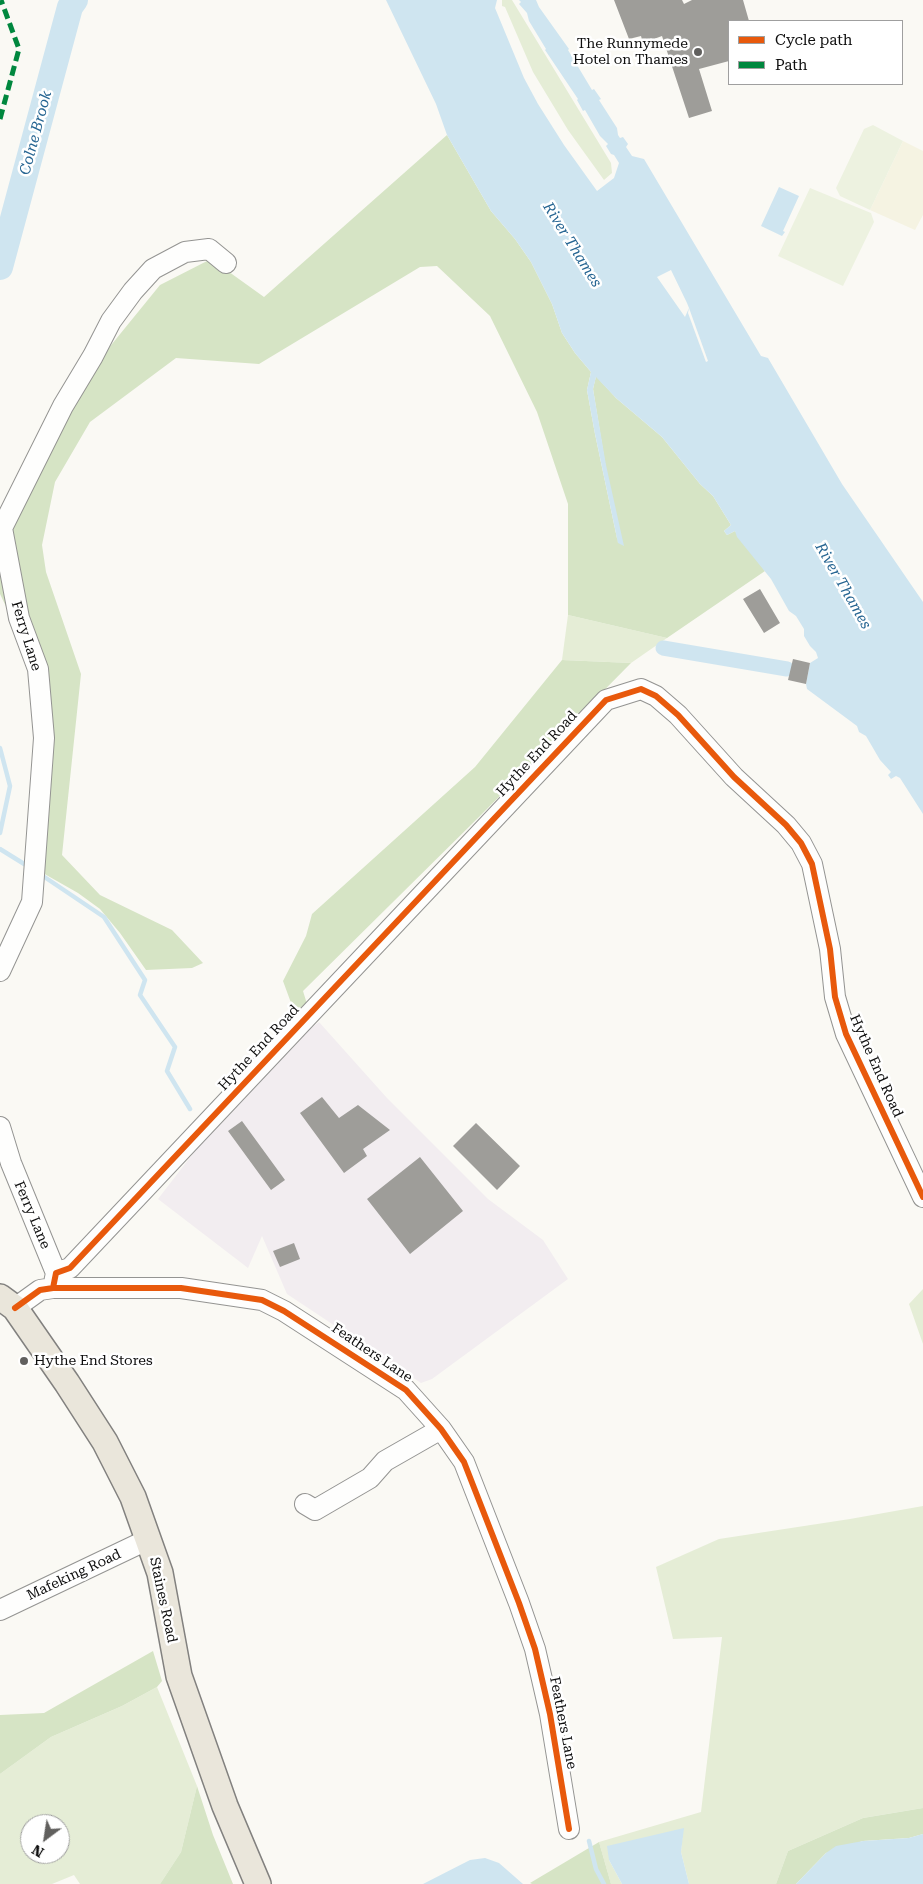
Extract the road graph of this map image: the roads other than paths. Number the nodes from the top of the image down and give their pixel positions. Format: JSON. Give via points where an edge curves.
{"nodes":[{"id":1,"x":226,"y":263,"type":"dead end"},
{"id":2,"x":0,"y":971,"type":"edge"},
{"id":3,"x":0,"y":1127,"type":"edge"},
{"id":4,"x":923,"y":1197,"type":"edge"},
{"id":5,"x":54,"y":1280,"type":"junction"},
{"id":6,"x":8,"y":1302,"type":"edge"},
{"id":7,"x":441,"y":1430,"type":"junction"},
{"id":8,"x":305,"y":1504,"type":"dead end"},
{"id":9,"x":149,"y":1539,"type":"junction"},
{"id":10,"x":0,"y":1610,"type":"edge"},
{"id":11,"x":569,"y":1829,"type":"dead end"},
{"id":12,"x":258,"y":1884,"type":"edge"}],
"edges":[{"from":1,"to":2,"type":"street","name":"Ferry Lane","via":[[209,249],[186,252],[153,270],[133,291],[110,321],[63,406],[2,528],[19,618],[38,669],[44,738],[32,902]]},
{"from":3,"to":5,"type":"street","name":"Ferry Lane"},
{"from":4,"to":5,"type":"street","name":"Hythe End Road","via":[[846,1034],[835,997],[830,949],[812,864],[801,843],[734,777],[678,715],[656,696],[641,689],[606,700],[70,1268]]},
{"from":5,"to":6,"type":"street","name":"Feathers Lane","via":[[40,1290]]},
{"from":5,"to":7,"type":"street","name":"Feathers Lane","via":[[181,1288],[262,1300],[406,1390]]},
{"from":6,"to":9,"type":"main road","name":"Staines Road","via":[[62,1375],[105,1442],[133,1497]]},
{"from":7,"to":8,"type":"street","via":[[385,1460],[370,1478],[315,1510]]},
{"from":7,"to":11,"type":"street","name":"Feathers Lane","via":[[467,1468],[535,1649],[550,1714]]},
{"from":9,"to":10,"type":"street","name":"Mafeking Road"},
{"from":9,"to":12,"type":"main road","name":"Staines Road","via":[[160,1573],[179,1676],[225,1806]]}]}
